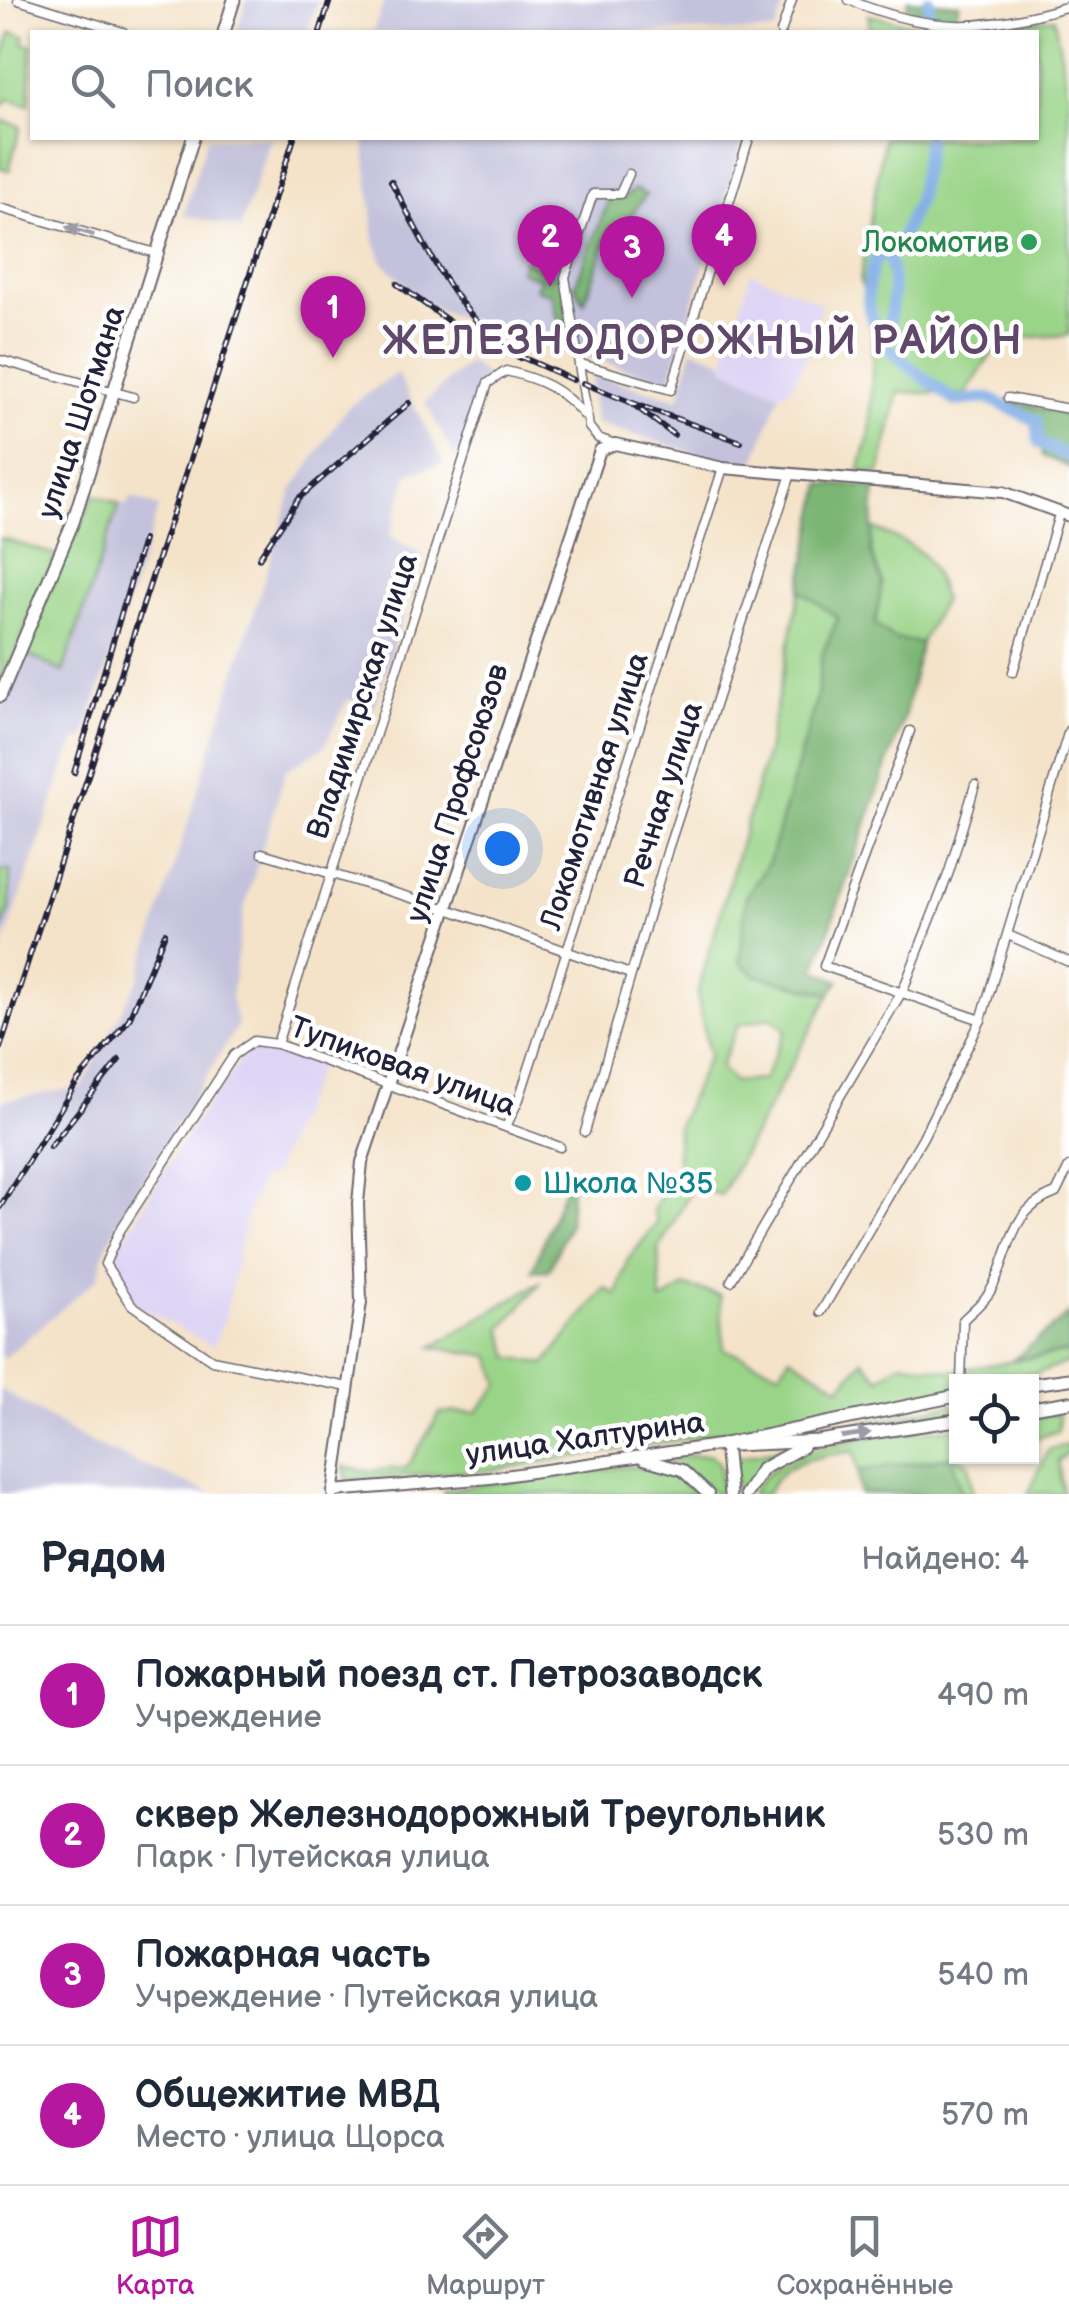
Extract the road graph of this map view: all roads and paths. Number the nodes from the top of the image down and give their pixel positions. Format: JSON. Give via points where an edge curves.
{"nodes":[{"id":1,"x":18,"y":0,"type":"edge"},
{"id":2,"x":234,"y":0,"type":"edge"},
{"id":3,"x":792,"y":0,"type":"edge"},
{"id":4,"x":849,"y":0,"type":"edge"},
{"id":5,"x":1069,"y":6,"type":"edge"},
{"id":6,"x":116,"y":30,"type":"edge"},
{"id":7,"x":225,"y":30,"type":"edge"},
{"id":8,"x":783,"y":30,"type":"edge"},
{"id":9,"x":192,"y":140,"type":"edge"},
{"id":10,"x":748,"y":140,"type":"edge"},
{"id":11,"x":629,"y":174,"type":"dead end"},
{"id":12,"x":0,"y":208,"type":"edge"},
{"id":13,"x":159,"y":254,"type":"junction"},
{"id":14,"x":0,"y":360,"type":"edge"},
{"id":15,"x":581,"y":364,"type":"junction"},
{"id":16,"x":116,"y":392,"type":"junction"},
{"id":17,"x":133,"y":398,"type":"dead end"},
{"id":18,"x":1008,"y":398,"type":"dead end"},
{"id":19,"x":1069,"y":409,"type":"edge"},
{"id":20,"x":586,"y":416,"type":"junction"},
{"id":21,"x":615,"y":444,"type":"junction"},
{"id":22,"x":723,"y":468,"type":"junction"},
{"id":23,"x":791,"y":474,"type":"junction"},
{"id":24,"x":1064,"y":513,"type":"edge"},
{"id":25,"x":1013,"y":672,"type":"dead end"},
{"id":26,"x":0,"y":696,"type":"edge"},
{"id":27,"x":1069,"y":730,"type":"edge"},
{"id":28,"x":910,"y":731,"type":"dead end"},
{"id":29,"x":975,"y":785,"type":"dead end"},
{"id":30,"x":262,"y":853,"type":"dead end"},
{"id":31,"x":329,"y":872,"type":"junction"},
{"id":32,"x":445,"y":908,"type":"junction"},
{"id":33,"x":1008,"y":936,"type":"junction"},
{"id":34,"x":565,"y":952,"type":"junction"},
{"id":35,"x":1069,"y":962,"type":"edge"},
{"id":36,"x":630,"y":974,"type":"junction"},
{"id":37,"x":903,"y":990,"type":"junction"},
{"id":38,"x":981,"y":1020,"type":"junction"},
{"id":39,"x":277,"y":1044,"type":"junction"},
{"id":40,"x":388,"y":1081,"type":"junction"},
{"id":41,"x":506,"y":1126,"type":"junction"},
{"id":42,"x":584,"y":1132,"type":"dead end"},
{"id":43,"x":560,"y":1147,"type":"dead end"},
{"id":44,"x":1069,"y":1166,"type":"edge"},
{"id":45,"x":732,"y":1281,"type":"dead end"},
{"id":46,"x":821,"y":1312,"type":"dead end"},
{"id":47,"x":961,"y":1374,"type":"edge"},
{"id":48,"x":1069,"y":1379,"type":"edge"},
{"id":49,"x":1039,"y":1383,"type":"edge"},
{"id":50,"x":348,"y":1386,"type":"junction"},
{"id":51,"x":949,"y":1397,"type":"edge"},
{"id":52,"x":1069,"y":1402,"type":"edge"},
{"id":53,"x":1039,"y":1407,"type":"edge"},
{"id":54,"x":949,"y":1421,"type":"edge"},
{"id":55,"x":818,"y":1441,"type":"junction"},
{"id":56,"x":724,"y":1444,"type":"junction"},
{"id":57,"x":633,"y":1457,"type":"junction"},
{"id":58,"x":333,"y":1493,"type":"edge"},
{"id":59,"x":708,"y":1494,"type":"edge"},
{"id":60,"x":730,"y":1494,"type":"edge"},
{"id":61,"x":746,"y":1494,"type":"edge"}],
"edges":[{"from":1,"to":6,"type":"street"},
{"from":2,"to":7,"type":"main road"},
{"from":3,"to":8,"type":"street"},
{"from":4,"to":5,"type":"street","via":[[941,26],[993,24]]},
{"from":9,"to":13,"type":"main road","name":"улица Шотмана"},
{"from":10,"to":15,"type":"street","via":[[671,390]]},
{"from":11,"to":15,"type":"street","via":[[620,194],[594,194],[565,276]]},
{"from":13,"to":12,"type":"street","one_way":true},
{"from":13,"to":16,"type":"main road","name":"улица Шотмана"},
{"from":14,"to":16,"type":"street"},
{"from":15,"to":20,"type":"street"},
{"from":16,"to":17,"type":"street"},
{"from":16,"to":26,"type":"main road","name":"улица Шотмана","via":[[73,522]]},
{"from":18,"to":19,"type":"street"},
{"from":20,"to":21,"type":"street","via":[[598,438]]},
{"from":20,"to":31,"type":"street","name":"Владимирская улица","via":[[564,392],[539,379],[506,371],[488,384]]},
{"from":21,"to":22,"type":"main road"},
{"from":21,"to":32,"type":"main road","name":"улица Профсоюзов","via":[[600,450],[592,465]]},
{"from":22,"to":23,"type":"main road"},
{"from":22,"to":34,"type":"street","name":"Локомотивная улица"},
{"from":23,"to":24,"type":"main road","via":[[1003,492]]},
{"from":23,"to":36,"type":"street","name":"Речная улица"},
{"from":24,"to":25,"type":"street"},
{"from":27,"to":33,"type":"street"},
{"from":28,"to":37,"type":"street","via":[[824,966]]},
{"from":29,"to":37,"type":"street"},
{"from":30,"to":31,"type":"street"},
{"from":31,"to":32,"type":"street"},
{"from":31,"to":39,"type":"street","name":"Владимирская улица"},
{"from":32,"to":34,"type":"street"},
{"from":32,"to":40,"type":"main road","name":"улица Профсоюзов"},
{"from":33,"to":35,"type":"street"},
{"from":33,"to":38,"type":"street"},
{"from":34,"to":36,"type":"street"},
{"from":34,"to":41,"type":"street","name":"Локомотивная улица"},
{"from":36,"to":42,"type":"street","name":"Речная улица"},
{"from":37,"to":38,"type":"street"},
{"from":37,"to":45,"type":"street"},
{"from":38,"to":46,"type":"street","via":[[923,1137]]},
{"from":39,"to":40,"type":"street","name":"Тупиковая улица"},
{"from":39,"to":50,"type":"street","name":"Тупиковая улица","via":[[254,1041],[234,1055],[105,1264],[132,1305],[212,1360]]},
{"from":40,"to":41,"type":"street","name":"Тупиковая улица"},
{"from":40,"to":50,"type":"main road","name":"улица Профсоюзов","via":[[361,1168],[361,1302]]},
{"from":41,"to":43,"type":"street","name":"Тупиковая улица"},
{"from":44,"to":47,"type":"street","via":[[1056,1193],[1034,1201],[1015,1227],[990,1293],[964,1320]]},
{"from":48,"to":49,"type":"main road"},
{"from":50,"to":58,"type":"main road","name":"улица Профсоюзов"},
{"from":51,"to":56,"type":"main road"},
{"from":52,"to":53,"type":"main road"},
{"from":55,"to":54,"type":"main road","one_way":true},
{"from":55,"to":56,"type":"main road"},
{"from":55,"to":61,"type":"main road","via":[[762,1469]]},
{"from":56,"to":57,"type":"main road","name":"улица Халтурина"},
{"from":56,"to":60,"type":"main road"},
{"from":57,"to":58,"type":"main road","name":"улица Халтурина"},
{"from":57,"to":59,"type":"main road","via":[[682,1470]]}]}
